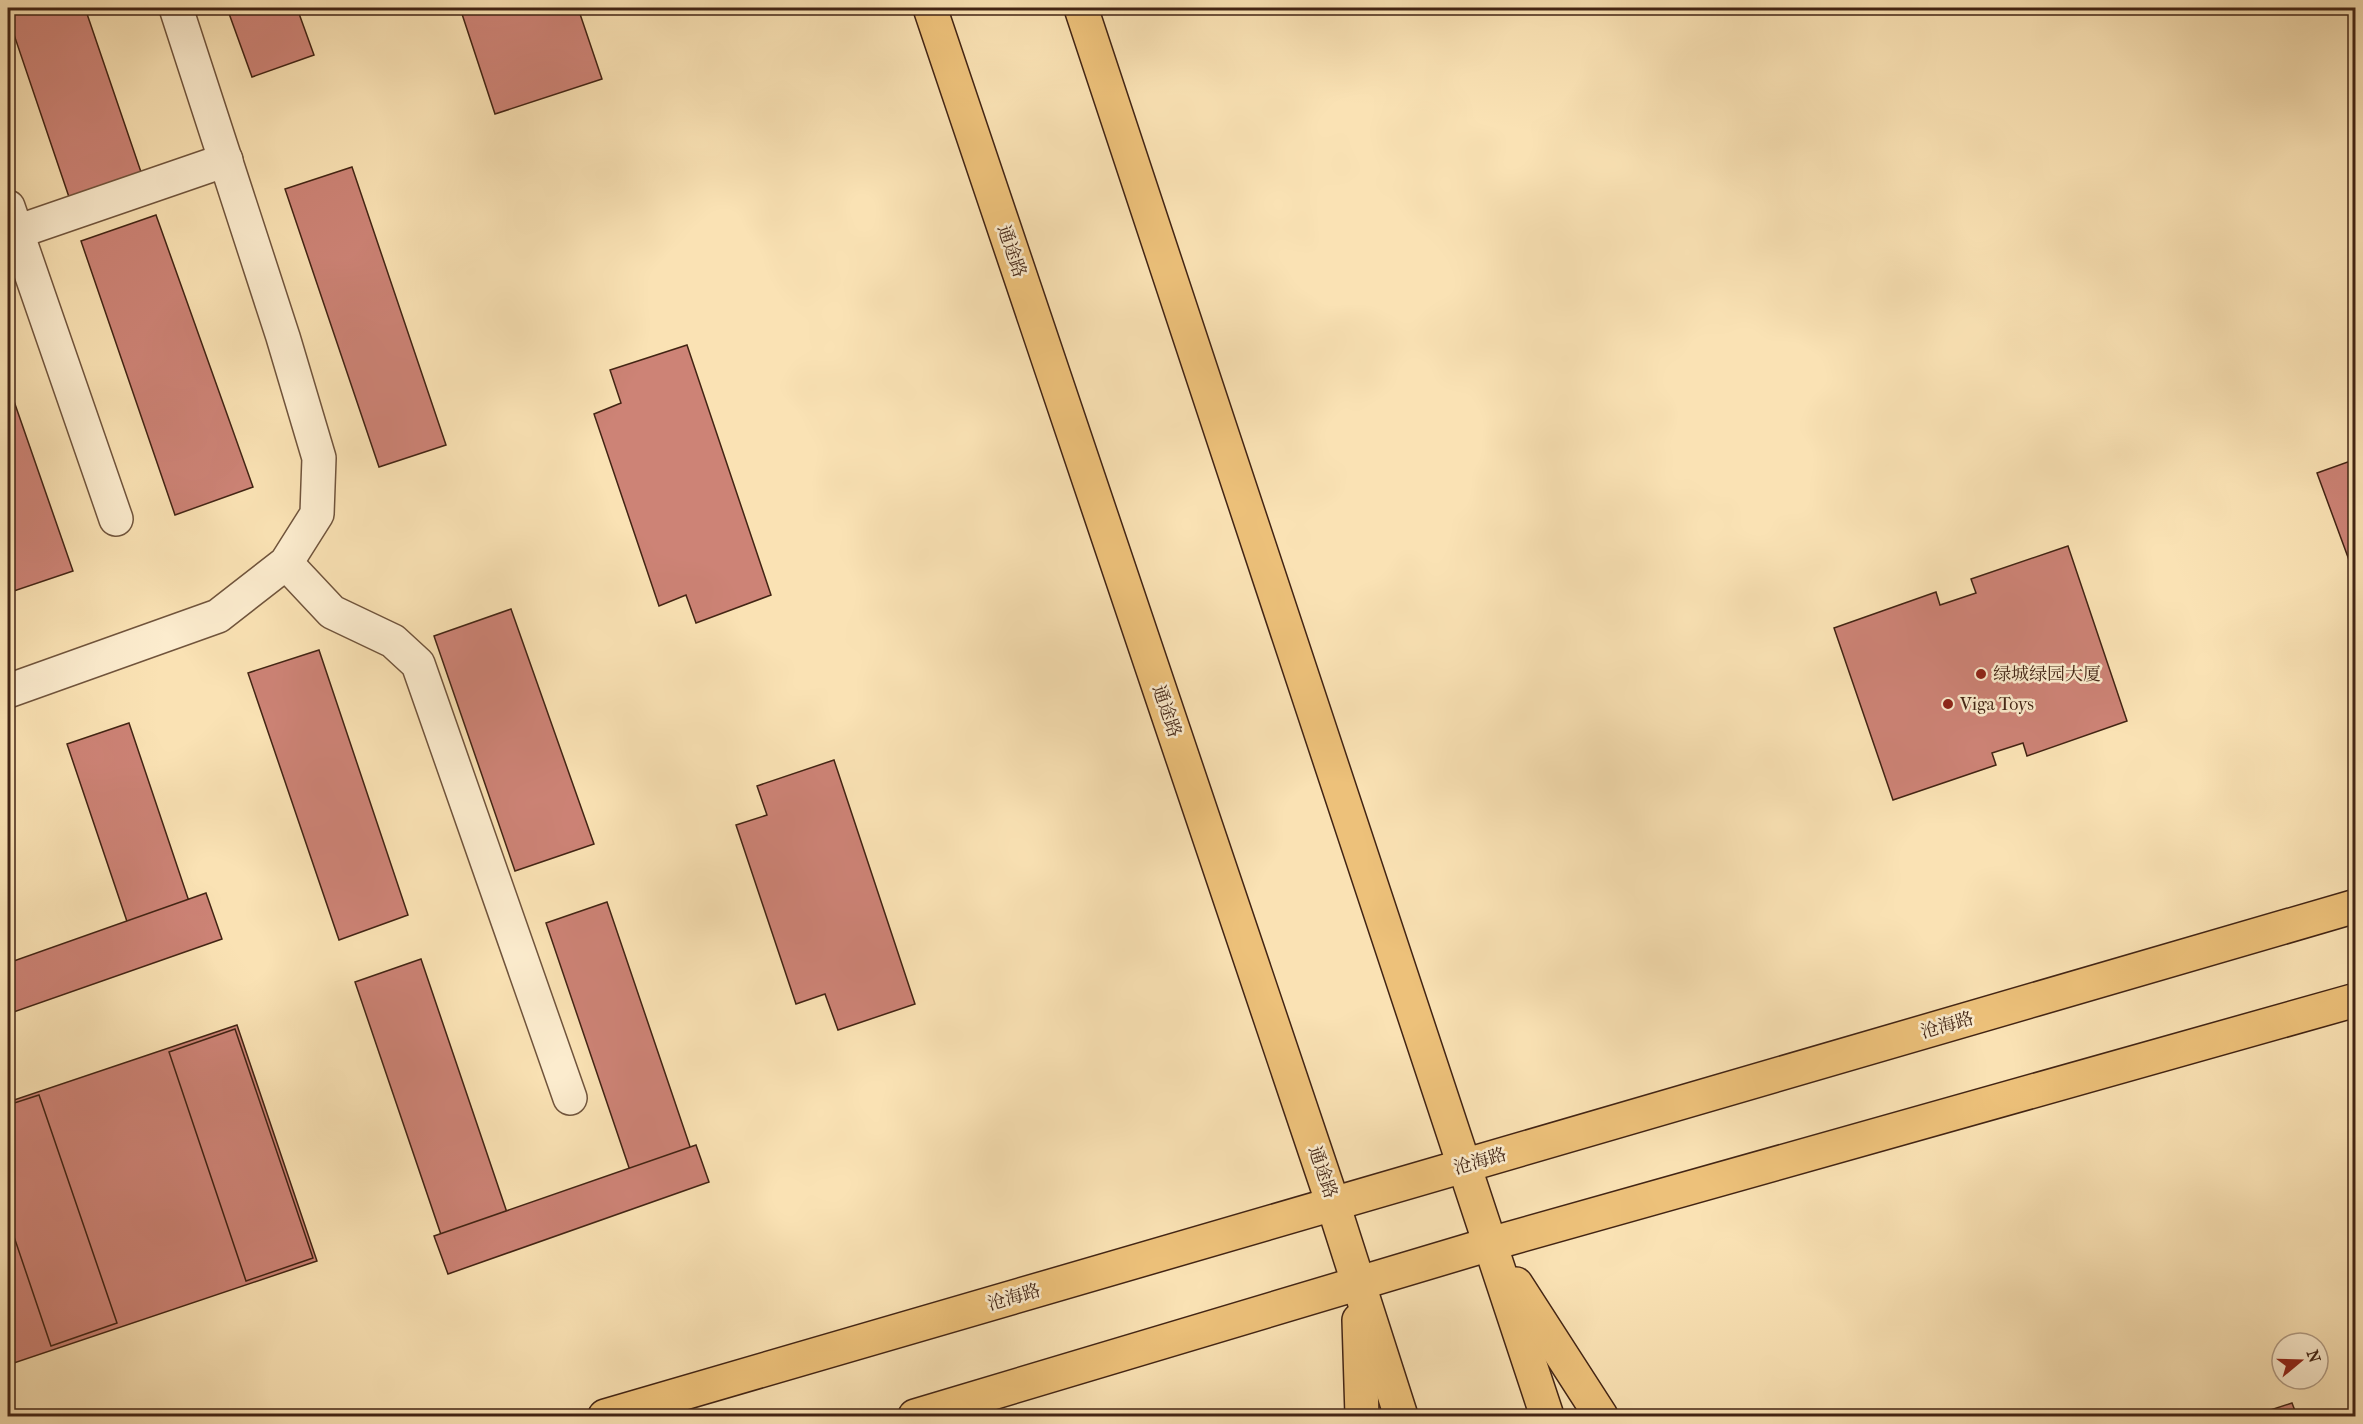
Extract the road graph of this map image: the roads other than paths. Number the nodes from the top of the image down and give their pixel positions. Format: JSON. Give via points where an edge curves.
{"nodes":[{"id":1,"x":176,"y":8,"type":"edge"},
{"id":2,"x":930,"y":8,"type":"edge"},
{"id":3,"x":1081,"y":8,"type":"edge"},
{"id":4,"x":226,"y":160,"type":"junction"},
{"id":5,"x":10,"y":225,"type":"edge"},
{"id":6,"x":116,"y":519,"type":"dead end"},
{"id":7,"x":286,"y":563,"type":"junction"},
{"id":8,"x":8,"y":691,"type":"edge"},
{"id":9,"x":2355,"y":906,"type":"edge"},
{"id":10,"x":2355,"y":1000,"type":"edge"},
{"id":11,"x":570,"y":1098,"type":"dead end"},
{"id":12,"x":1466,"y":1166,"type":"junction"},
{"id":13,"x":1333,"y":1204,"type":"junction"},
{"id":14,"x":1490,"y":1244,"type":"junction"},
{"id":15,"x":1358,"y":1285,"type":"junction"},
{"id":16,"x":605,"y":1416,"type":"edge"},
{"id":17,"x":915,"y":1416,"type":"edge"},
{"id":18,"x":1362,"y":1416,"type":"edge"},
{"id":19,"x":1401,"y":1416,"type":"edge"},
{"id":20,"x":1547,"y":1416,"type":"edge"},
{"id":21,"x":1601,"y":1416,"type":"edge"}],
"edges":[{"from":1,"to":4,"type":"street"},
{"from":2,"to":13,"type":"main road","name":"通途路"},
{"from":3,"to":12,"type":"main road"},
{"from":4,"to":5,"type":"street"},
{"from":4,"to":7,"type":"street","via":[[319,458],[317,514]]},
{"from":5,"to":6,"type":"street"},
{"from":7,"to":8,"type":"street","via":[[218,616]]},
{"from":7,"to":11,"type":"street","via":[[332,612],[393,641],[418,664]]},
{"from":9,"to":12,"type":"main road","name":"沧海路"},
{"from":10,"to":14,"type":"main road"},
{"from":12,"to":13,"type":"main road","name":"沧海路"},
{"from":12,"to":14,"type":"main road"},
{"from":13,"to":15,"type":"main road","name":"通途路"},
{"from":13,"to":16,"type":"main road","name":"沧海路"},
{"from":14,"to":15,"type":"main road"},
{"from":14,"to":20,"type":"main road"},
{"from":14,"to":21,"type":"main road"},
{"from":15,"to":17,"type":"main road"},
{"from":15,"to":18,"type":"main road"},
{"from":15,"to":19,"type":"main road","name":"通途路"}]}
